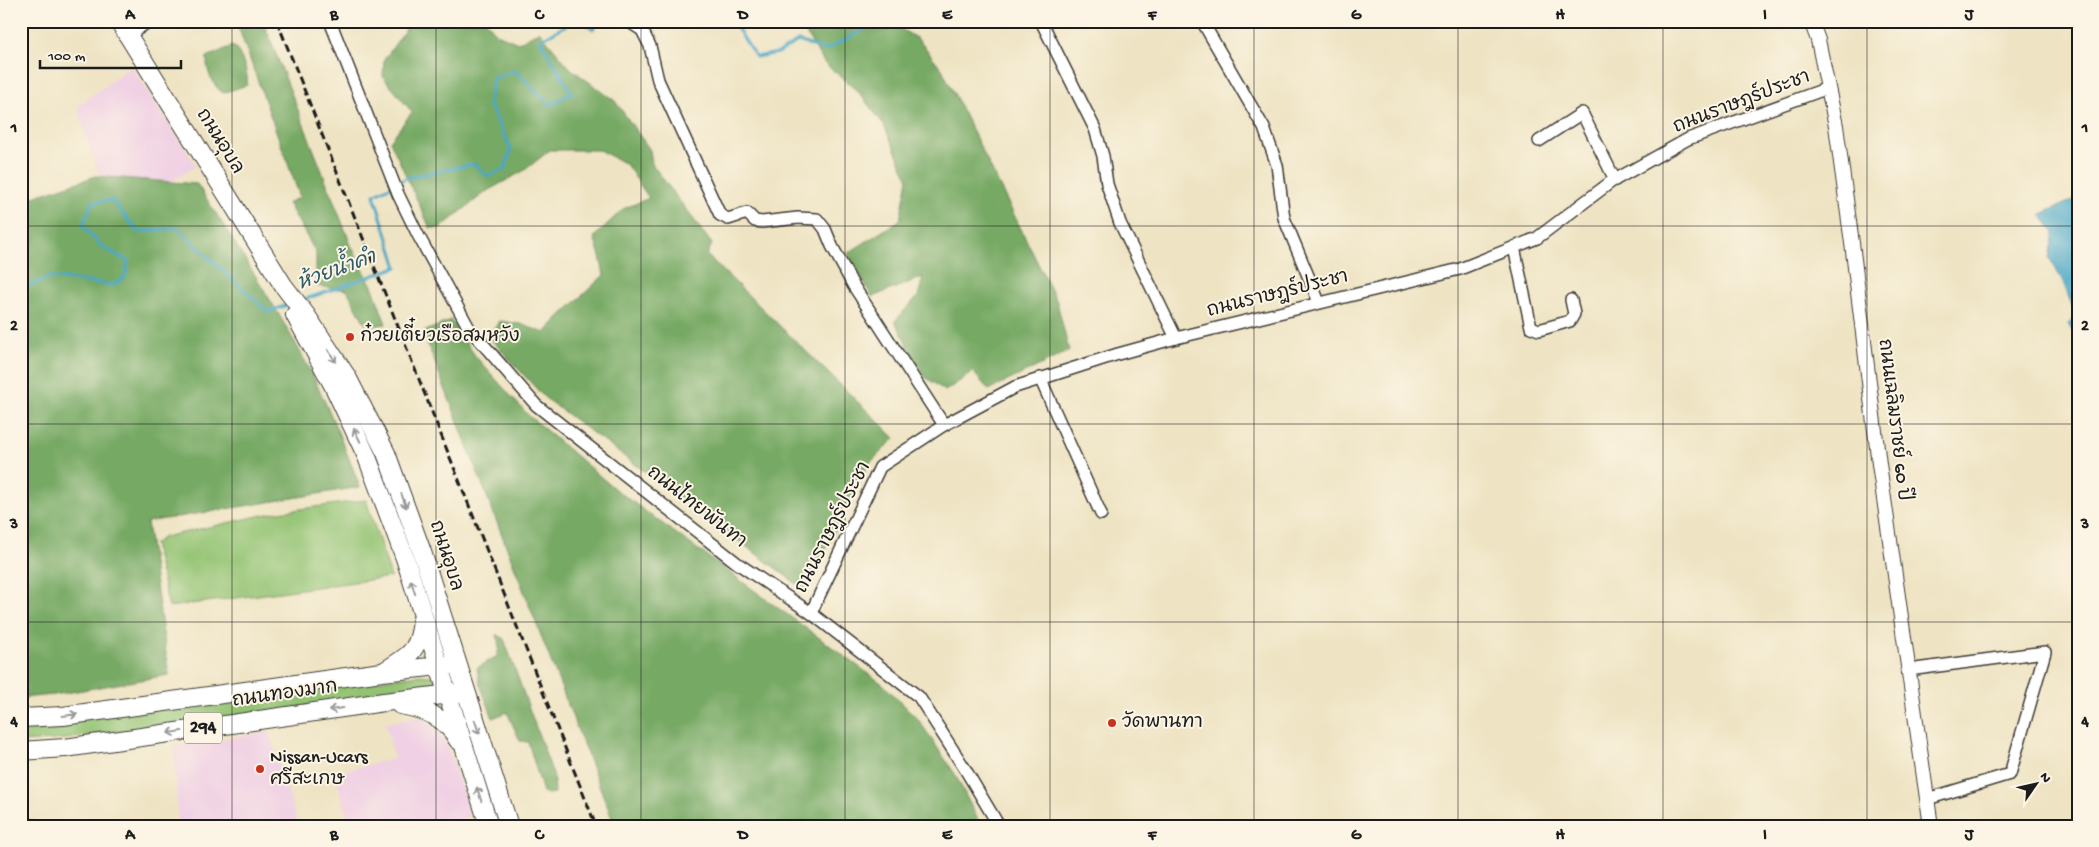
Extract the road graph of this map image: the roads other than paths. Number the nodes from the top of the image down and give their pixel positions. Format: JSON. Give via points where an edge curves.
{"nodes":[{"id":1,"x":149,"y":21,"type":"edge"},
{"id":2,"x":330,"y":21,"type":"edge"},
{"id":3,"x":628,"y":21,"type":"edge"},
{"id":4,"x":1041,"y":21,"type":"edge"},
{"id":5,"x":1202,"y":21,"type":"edge"},
{"id":6,"x":1811,"y":21,"type":"edge"},
{"id":7,"x":124,"y":28,"type":"edge"},
{"id":8,"x":1828,"y":88,"type":"junction"},
{"id":9,"x":1539,"y":141,"type":"dead end"},
{"id":10,"x":1615,"y":180,"type":"junction"},
{"id":11,"x":1514,"y":247,"type":"junction"},
{"id":12,"x":1571,"y":300,"type":"dead end"},
{"id":13,"x":1319,"y":302,"type":"junction"},
{"id":14,"x":301,"y":317,"type":"junction"},
{"id":15,"x":1176,"y":338,"type":"junction"},
{"id":16,"x":1040,"y":378,"type":"junction"},
{"id":17,"x":944,"y":425,"type":"junction"},
{"id":18,"x":1101,"y":514,"type":"dead end"},
{"id":19,"x":811,"y":612,"type":"junction"},
{"id":20,"x":422,"y":617,"type":"junction"},
{"id":21,"x":457,"y":664,"type":"junction"},
{"id":22,"x":439,"y":667,"type":"junction"},
{"id":23,"x":1908,"y":670,"type":"junction"},
{"id":24,"x":382,"y":672,"type":"junction"},
{"id":25,"x":466,"y":692,"type":"junction"},
{"id":26,"x":448,"y":695,"type":"junction"},
{"id":27,"x":384,"y":702,"type":"junction"},
{"id":28,"x":21,"y":718,"type":"edge"},
{"id":29,"x":21,"y":751,"type":"edge"},
{"id":30,"x":469,"y":763,"type":"junction"},
{"id":31,"x":1927,"y":799,"type":"junction"},
{"id":32,"x":21,"y":824,"type":"edge"},
{"id":33,"x":36,"y":826,"type":"edge"},
{"id":34,"x":490,"y":826,"type":"edge"},
{"id":35,"x":509,"y":826,"type":"edge"},
{"id":36,"x":999,"y":826,"type":"edge"},
{"id":37,"x":1930,"y":826,"type":"edge"}],
"edges":[{"from":1,"to":7,"type":"street"},
{"from":2,"to":19,"type":"street","name":"ถนนไทยพันทา","via":[[398,194],[469,328],[536,405],[737,563]]},
{"from":3,"to":17,"type":"street","via":[[642,30],[650,46],[658,80],[720,215],[728,219],[747,213],[755,221],[762,222],[817,219],[853,286]]},
{"from":4,"to":15,"type":"street","via":[[1095,129],[1107,184],[1120,223]]},
{"from":5,"to":13,"type":"street","via":[[1264,128],[1277,165],[1284,218]]},
{"from":6,"to":8,"type":"street","name":"ถนนเฉลิมราชย์ 60 ปี"},
{"from":7,"to":14,"type":"main road","name":"ถนนอุบล"},
{"from":8,"to":10,"type":"street","name":"ถนนราษฎร์ประชา","via":[[1688,139]]},
{"from":8,"to":23,"type":"street","name":"ถนนเฉลิมราชย์ 60 ปี","via":[[1849,215]]},
{"from":9,"to":10,"type":"street","via":[[1582,113]]},
{"from":10,"to":11,"type":"street","name":"ถนนราษฎร์ประชา","via":[[1537,238]]},
{"from":11,"to":12,"type":"street","via":[[1531,327],[1539,330],[1570,321],[1574,314]]},
{"from":11,"to":13,"type":"street","name":"ถนนราษฎร์ประชา","via":[[1460,269]]},
{"from":13,"to":15,"type":"street","name":"ถนนราษฎร์ประชา"},
{"from":20,"to":14,"type":"main road","name":"ถนนอุบล","one_way":true,"via":[[368,457]]},
{"from":14,"to":21,"type":"main road","name":"ถนนอุบล","one_way":true,"via":[[347,377],[386,452]]},
{"from":15,"to":16,"type":"street","name":"ถนนราษฎร์ประชา"},
{"from":16,"to":17,"type":"street","name":"ถนนราษฎร์ประชา","via":[[1014,387]]},
{"from":16,"to":18,"type":"street"},
{"from":17,"to":19,"type":"street","name":"ถนนราษฎร์ประชา","via":[[880,467]]},
{"from":19,"to":36,"type":"street","name":"ถนนไทยพันทา","via":[[920,698]]},
{"from":20,"to":22,"type":"main road","name":"ถนนอุบล"},
{"from":20,"to":24,"type":"main road","via":[[417,646],[403,660]]},
{"from":21,"to":22,"type":"main road","name":"ถนนทองมาก","number":"294"},
{"from":21,"to":25,"type":"main road","name":"ถนนอุบล"},
{"from":22,"to":24,"type":"main road","name":"ถนนทองมาก","number":"294"},
{"from":22,"to":26,"type":"main road","name":"ถนนอุบล"},
{"from":23,"to":31,"type":"street","name":"ถนนเฉลิมราชย์ 60 ปี"},
{"from":23,"to":31,"type":"street","via":[[2045,652],[2010,774]]},
{"from":28,"to":24,"type":"main road","name":"ถนนทองมาก","number":"294","one_way":true,"via":[[63,716]]},
{"from":25,"to":26,"type":"main road","name":"ถนนทองมาก","number":"294"},
{"from":25,"to":35,"type":"main road","name":"ถนนอุบล","one_way":true},
{"from":26,"to":27,"type":"main road","name":"ถนนทองมาก","number":"294"},
{"from":26,"to":30,"type":"main road","name":"ถนนอุบล"},
{"from":27,"to":29,"type":"main road","name":"ถนนทองมาก","number":"294","one_way":true,"via":[[65,748]]},
{"from":27,"to":30,"type":"main road","via":[[434,714],[453,731]]},
{"from":34,"to":30,"type":"main road","name":"ถนนอุบล","one_way":true},
{"from":31,"to":37,"type":"street","name":"ถนนเฉลิมราชย์ 60 ปี"},
{"from":32,"to":33,"type":"street"}]}
